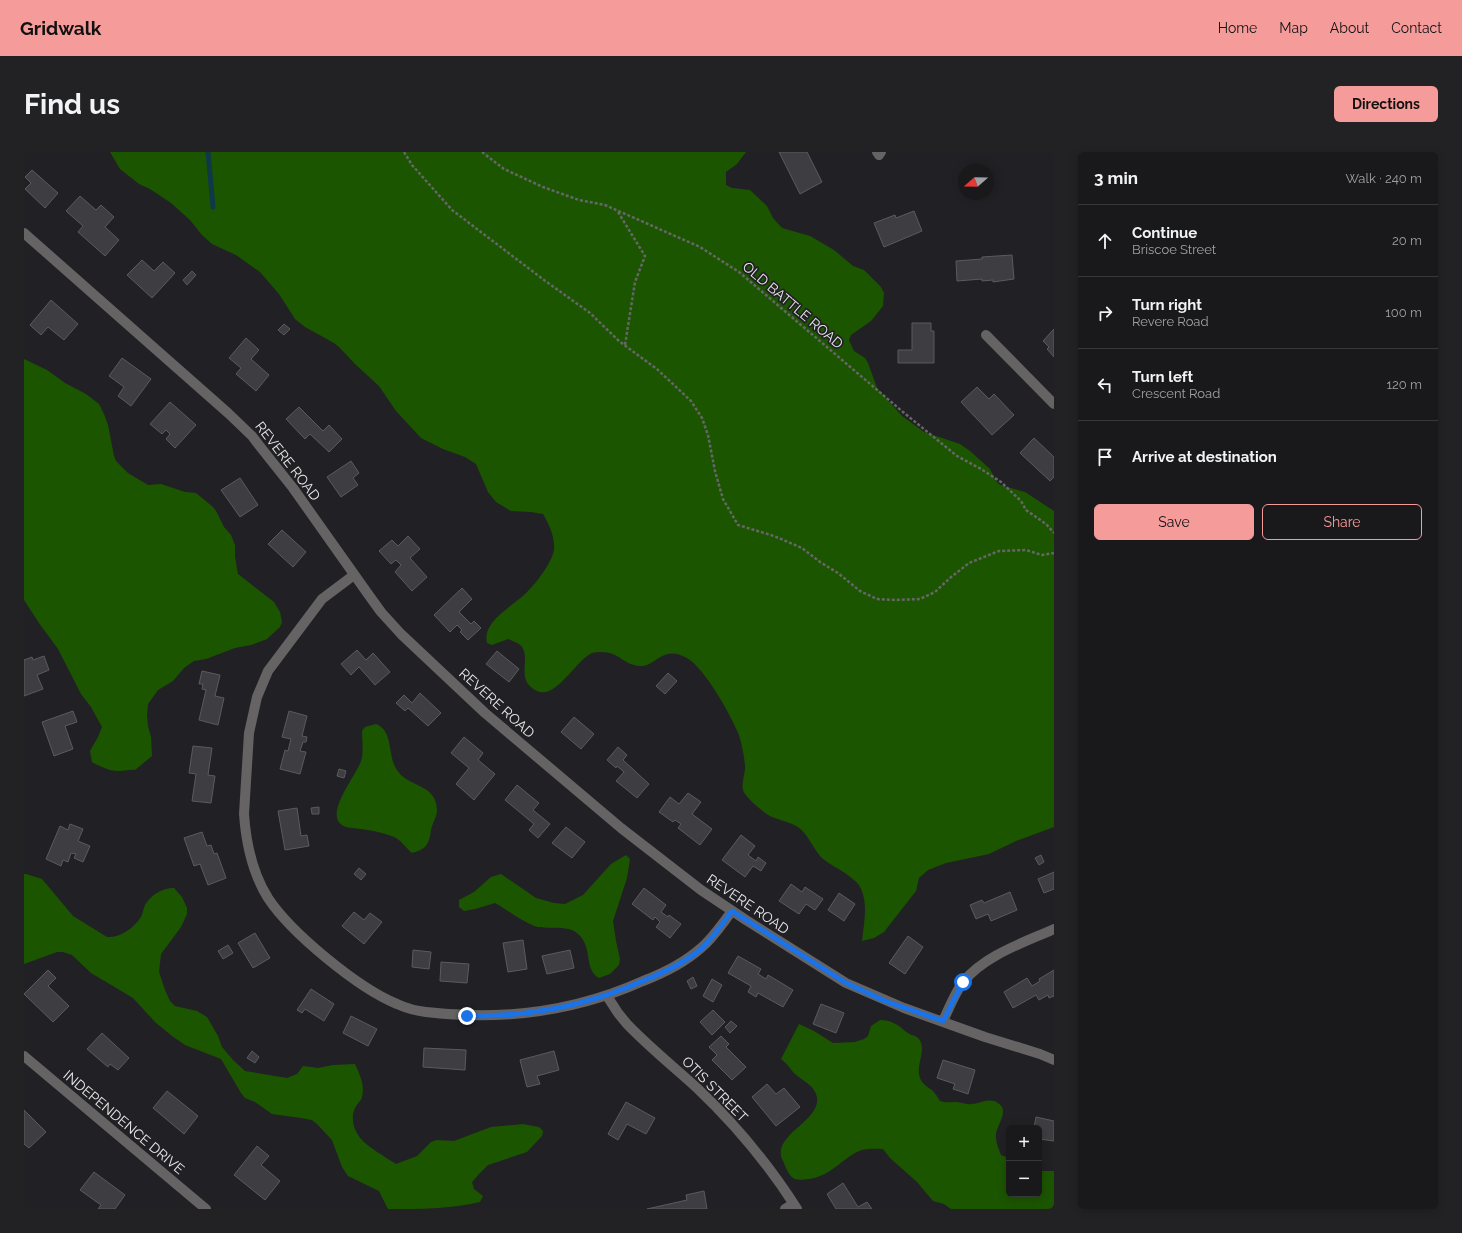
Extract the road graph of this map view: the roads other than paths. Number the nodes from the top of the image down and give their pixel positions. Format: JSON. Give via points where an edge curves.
{"nodes":[{"id":1,"x":877,"y":152,"type":"edge"},
{"id":2,"x":881,"y":152,"type":"edge"},
{"id":3,"x":24,"y":233,"type":"edge"},
{"id":4,"x":986,"y":335,"type":"dead end"},
{"id":5,"x":1054,"y":404,"type":"edge"},
{"id":6,"x":354,"y":575,"type":"junction"},
{"id":7,"x":732,"y":911,"type":"junction"},
{"id":8,"x":1054,"y":929,"type":"edge"},
{"id":9,"x":608,"y":996,"type":"junction"},
{"id":10,"x":943,"y":1021,"type":"junction"},
{"id":11,"x":24,"y":1056,"type":"edge"},
{"id":12,"x":1054,"y":1060,"type":"edge"},
{"id":13,"x":791,"y":1207,"type":"edge"},
{"id":14,"x":206,"y":1209,"type":"edge"}],
"edges":[{"from":1,"to":2,"type":"street","via":[[879,155]]},
{"from":3,"to":6,"type":"street","name":"REVERE ROAD","via":[[252,436],[293,488]]},
{"from":4,"to":5,"type":"street"},
{"from":6,"to":7,"type":"street","name":"REVERE ROAD","via":[[401,634],[485,713],[621,828]]},
{"from":6,"to":9,"type":"street","via":[[317,604],[275,660],[256,698],[249,733],[244,826],[250,852],[269,899],[330,961],[374,992],[396,1004],[415,1010],[436,1014],[497,1016],[558,1008]]},
{"from":7,"to":9,"type":"street","via":[[707,943],[692,956],[669,970]]},
{"from":7,"to":10,"type":"street","name":"REVERE ROAD","via":[[846,983],[885,1001]]},
{"from":8,"to":10,"type":"street","via":[[1011,948],[976,969],[959,988]]},
{"from":9,"to":13,"type":"street","name":"OTIS STREET","via":[[627,1024],[698,1089],[764,1162]]},
{"from":10,"to":12,"type":"street","name":"REVERE ROAD"},
{"from":11,"to":14,"type":"street","name":"INDEPENDENCE DRIVE"}]}
